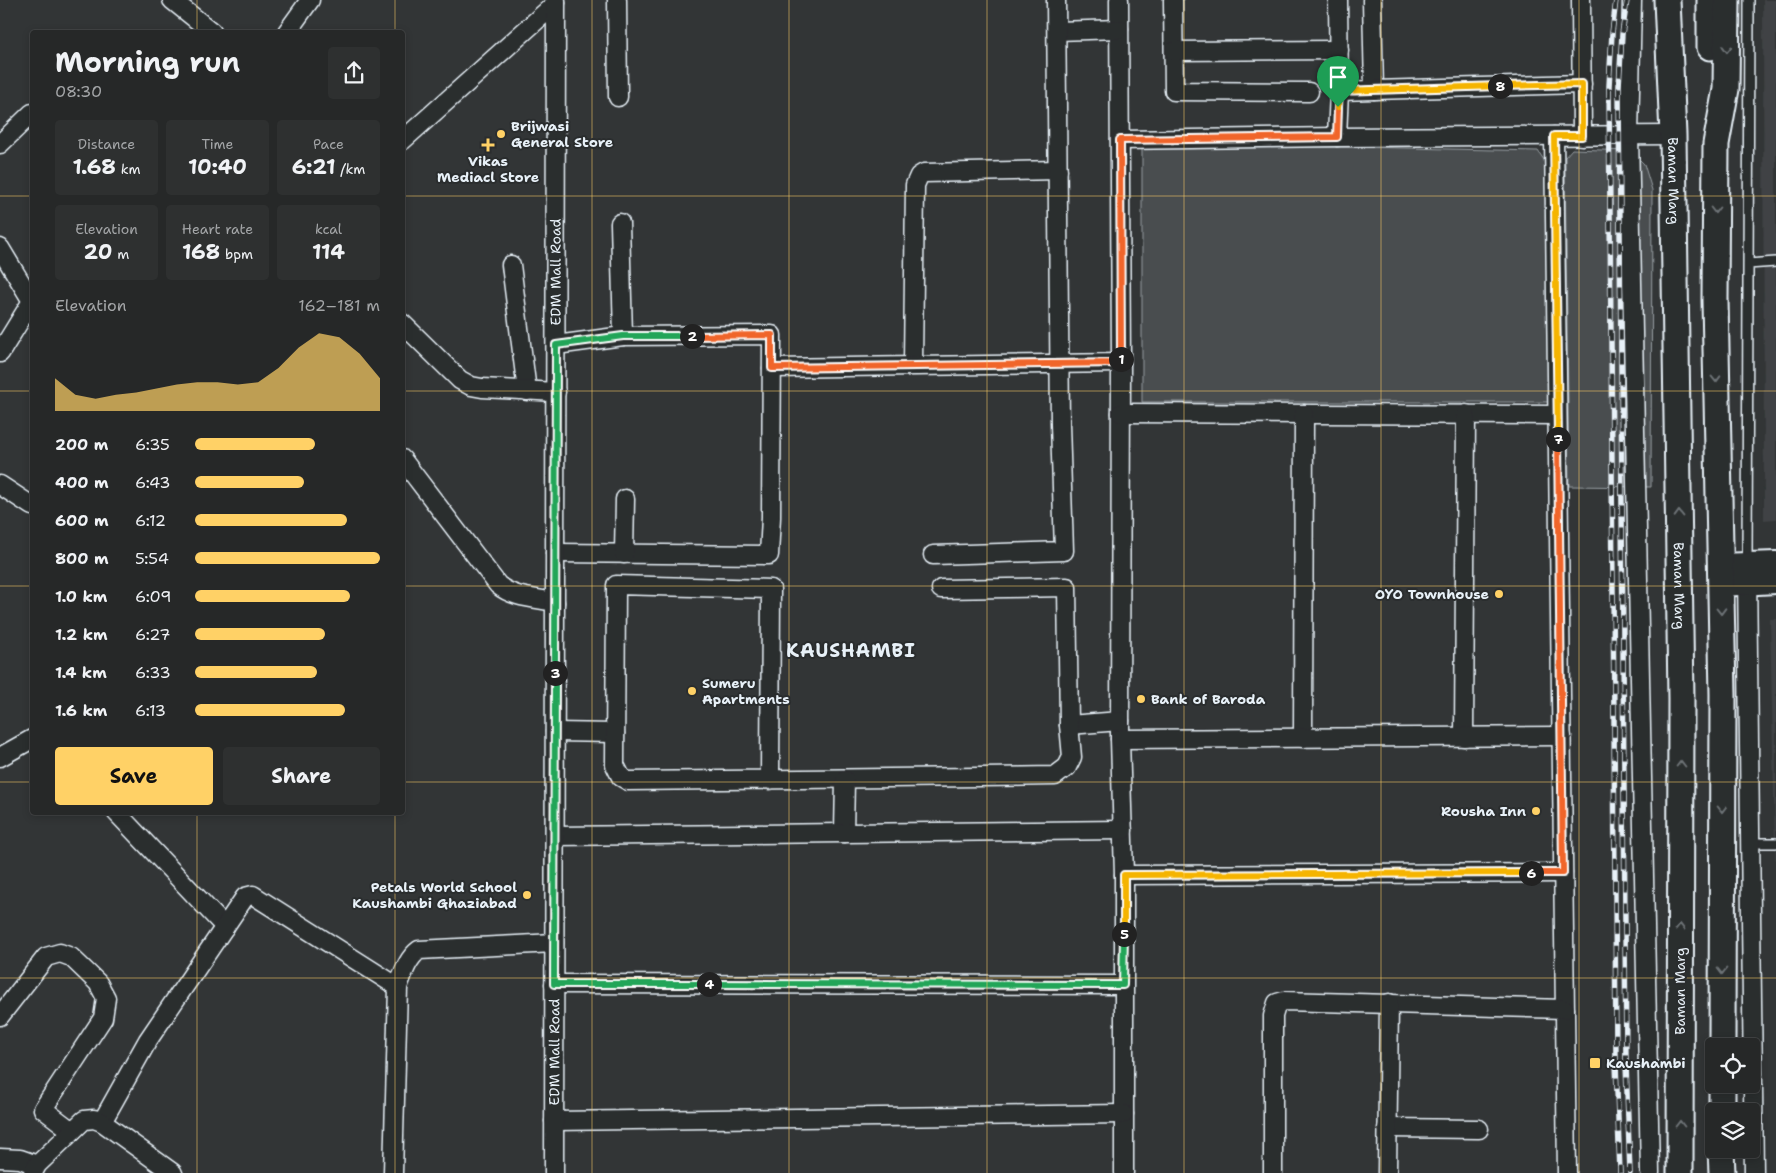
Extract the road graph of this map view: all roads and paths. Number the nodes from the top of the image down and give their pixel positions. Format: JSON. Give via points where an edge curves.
{"nodes":[{"id":1,"x":172,"y":0,"type":"edge"},
{"id":2,"x":310,"y":0,"type":"edge"},
{"id":3,"x":617,"y":0,"type":"edge"},
{"id":4,"x":1056,"y":0,"type":"edge"},
{"id":5,"x":1119,"y":0,"type":"edge"},
{"id":6,"x":1173,"y":0,"type":"edge"},
{"id":7,"x":1338,"y":0,"type":"edge"},
{"id":8,"x":1372,"y":0,"type":"edge"},
{"id":9,"x":1581,"y":0,"type":"edge"},
{"id":10,"x":1632,"y":0,"type":"edge"},
{"id":11,"x":1667,"y":0,"type":"edge"},
{"id":12,"x":1710,"y":0,"type":"edge"},
{"id":13,"x":1727,"y":0,"type":"edge"},
{"id":14,"x":1749,"y":0,"type":"edge"},
{"id":15,"x":556,"y":1,"type":"edge"},
{"id":16,"x":1119,"y":29,"type":"junction"},
{"id":17,"x":210,"y":30,"type":"edge"},
{"id":18,"x":288,"y":30,"type":"edge"},
{"id":19,"x":1057,"y":31,"type":"junction"},
{"id":20,"x":1338,"y":50,"type":"junction"},
{"id":21,"x":1174,"y":51,"type":"junction"},
{"id":22,"x":1582,"y":84,"type":"junction"},
{"id":23,"x":1374,"y":90,"type":"junction"},
{"id":24,"x":1339,"y":91,"type":"junction"},
{"id":25,"x":1310,"y":92,"type":"dead end"},
{"id":26,"x":618,"y":96,"type":"dead end"},
{"id":27,"x":30,"y":115,"type":"edge"},
{"id":28,"x":1629,"y":135,"type":"junction"},
{"id":29,"x":1673,"y":135,"type":"junction"},
{"id":30,"x":1554,"y":136,"type":"junction"},
{"id":31,"x":1582,"y":136,"type":"junction"},
{"id":32,"x":1337,"y":137,"type":"junction"},
{"id":33,"x":405,"y":138,"type":"edge"},
{"id":34,"x":1120,"y":140,"type":"junction"},
{"id":35,"x":0,"y":144,"type":"edge"},
{"id":36,"x":1716,"y":144,"type":"junction"},
{"id":37,"x":1058,"y":170,"type":"junction"},
{"id":38,"x":620,"y":224,"type":"dead end"},
{"id":39,"x":0,"y":248,"type":"edge"},
{"id":40,"x":1776,"y":262,"type":"edge"},
{"id":41,"x":1748,"y":264,"type":"junction"},
{"id":42,"x":512,"y":265,"type":"dead end"},
{"id":43,"x":30,"y":295,"type":"edge"},
{"id":44,"x":30,"y":307,"type":"edge"},
{"id":45,"x":405,"y":325,"type":"edge"},
{"id":46,"x":623,"y":336,"type":"junction"},
{"id":47,"x":556,"y":345,"type":"junction"},
{"id":48,"x":0,"y":353,"type":"edge"},
{"id":49,"x":1121,"y":363,"type":"junction"},
{"id":50,"x":1059,"y":364,"type":"junction"},
{"id":51,"x":913,"y":365,"type":"junction"},
{"id":52,"x":772,"y":368,"type":"junction"},
{"id":53,"x":527,"y":390,"type":"junction"},
{"id":54,"x":556,"y":392,"type":"junction"},
{"id":55,"x":1121,"y":413,"type":"junction"},
{"id":56,"x":1304,"y":414,"type":"junction"},
{"id":57,"x":1466,"y":414,"type":"junction"},
{"id":58,"x":1557,"y":415,"type":"junction"},
{"id":59,"x":405,"y":463,"type":"edge"},
{"id":60,"x":0,"y":485,"type":"edge"},
{"id":61,"x":625,"y":499,"type":"dead end"},
{"id":62,"x":30,"y":505,"type":"edge"},
{"id":63,"x":555,"y":552,"type":"junction"},
{"id":64,"x":624,"y":554,"type":"junction"},
{"id":65,"x":933,"y":555,"type":"dead end"},
{"id":66,"x":1776,"y":563,"type":"edge"},
{"id":67,"x":1748,"y":574,"type":"junction"},
{"id":68,"x":1720,"y":575,"type":"junction"},
{"id":69,"x":1776,"y":582,"type":"edge"},
{"id":70,"x":941,"y":590,"type":"dead end"},
{"id":71,"x":555,"y":602,"type":"junction"},
{"id":72,"x":1120,"y":721,"type":"junction"},
{"id":73,"x":1069,"y":725,"type":"junction"},
{"id":74,"x":555,"y":732,"type":"junction"},
{"id":75,"x":615,"y":733,"type":"junction"},
{"id":76,"x":1562,"y":736,"type":"junction"},
{"id":77,"x":1464,"y":737,"type":"junction"},
{"id":78,"x":1303,"y":738,"type":"junction"},
{"id":79,"x":1120,"y":739,"type":"junction"},
{"id":80,"x":30,"y":740,"type":"edge"},
{"id":81,"x":0,"y":757,"type":"edge"},
{"id":82,"x":770,"y":780,"type":"junction"},
{"id":83,"x":845,"y":780,"type":"junction"},
{"id":84,"x":119,"y":815,"type":"edge"},
{"id":85,"x":1123,"y":830,"type":"junction"},
{"id":86,"x":844,"y":833,"type":"junction"},
{"id":87,"x":554,"y":836,"type":"junction"},
{"id":88,"x":1750,"y":843,"type":"junction"},
{"id":89,"x":1776,"y":843,"type":"edge"},
{"id":90,"x":1680,"y":858,"type":"junction"},
{"id":91,"x":1722,"y":858,"type":"junction"},
{"id":92,"x":1563,"y":873,"type":"junction"},
{"id":93,"x":1124,"y":875,"type":"junction"},
{"id":94,"x":1722,"y":900,"type":"junction"},
{"id":95,"x":1680,"y":901,"type":"junction"},
{"id":96,"x":225,"y":926,"type":"junction"},
{"id":97,"x":554,"y":943,"type":"junction"},
{"id":98,"x":554,"y":984,"type":"junction"},
{"id":99,"x":1123,"y":985,"type":"junction"},
{"id":100,"x":398,"y":988,"type":"junction"},
{"id":101,"x":1389,"y":1003,"type":"junction"},
{"id":102,"x":1565,"y":1009,"type":"junction"},
{"id":103,"x":0,"y":1016,"type":"edge"},
{"id":104,"x":1722,"y":1038,"type":"edge"},
{"id":105,"x":1124,"y":1114,"type":"junction"},
{"id":106,"x":554,"y":1121,"type":"junction"},
{"id":107,"x":102,"y":1122,"type":"junction"},
{"id":108,"x":1387,"y":1128,"type":"junction"},
{"id":109,"x":1479,"y":1129,"type":"dead end"},
{"id":110,"x":72,"y":1131,"type":"junction"},
{"id":111,"x":0,"y":1145,"type":"edge"},
{"id":112,"x":0,"y":1158,"type":"edge"},
{"id":113,"x":1721,"y":1158,"type":"edge"},
{"id":114,"x":30,"y":1166,"type":"edge"},
{"id":115,"x":173,"y":1173,"type":"edge"},
{"id":116,"x":393,"y":1173,"type":"edge"},
{"id":117,"x":554,"y":1173,"type":"edge"},
{"id":118,"x":1124,"y":1173,"type":"edge"},
{"id":119,"x":1273,"y":1173,"type":"edge"},
{"id":120,"x":1387,"y":1173,"type":"edge"},
{"id":121,"x":1567,"y":1173,"type":"edge"},
{"id":122,"x":1650,"y":1173,"type":"edge"},
{"id":123,"x":1680,"y":1173,"type":"edge"},
{"id":124,"x":1722,"y":1173,"type":"edge"},
{"id":125,"x":1754,"y":1173,"type":"edge"}],
"edges":[{"from":1,"to":17,"type":"street"},
{"from":2,"to":18,"type":"street"},
{"from":3,"to":26,"type":"street"},
{"from":4,"to":19,"type":"street"},
{"from":5,"to":16,"type":"street"},
{"from":6,"to":21,"type":"street"},
{"from":7,"to":20,"type":"street"},
{"from":8,"to":23,"type":"street"},
{"from":9,"to":22,"type":"street"},
{"from":10,"to":28,"type":"street"},
{"from":11,"to":29,"type":"main road","name":"Baman Marg"},
{"from":12,"to":36,"type":"main road","via":[[1710,91]]},
{"from":13,"to":36,"type":"main road","one_way":true,"via":[[1726,89]]},
{"from":14,"to":41,"type":"lane"},
{"from":15,"to":33,"type":"street"},
{"from":15,"to":47,"type":"street","name":"EDM Mall Road"},
{"from":16,"to":19,"type":"street"},
{"from":16,"to":34,"type":"street"},
{"from":19,"to":37,"type":"street"},
{"from":20,"to":21,"type":"street"},
{"from":20,"to":24,"type":"street"},
{"from":21,"to":25,"type":"street","via":[[1174,91]]},
{"from":22,"to":23,"type":"street"},
{"from":22,"to":31,"type":"street"},
{"from":23,"to":24,"type":"street"},
{"from":24,"to":32,"type":"street"},
{"from":27,"to":35,"type":"street"},
{"from":28,"to":29,"type":"street"},
{"from":28,"to":31,"type":"street"},
{"from":28,"to":122,"type":"street"},
{"from":90,"to":29,"type":"main road","name":"Baman Marg","one_way":true,"via":[[1681,699]]},
{"from":30,"to":31,"type":"street"},
{"from":30,"to":32,"type":"street"},
{"from":30,"to":58,"type":"street"},
{"from":32,"to":34,"type":"street"},
{"from":34,"to":49,"type":"street"},
{"from":36,"to":68,"type":"main road","one_way":true},
{"from":37,"to":50,"type":"street"},
{"from":37,"to":51,"type":"street","via":[[924,173],[919,176],[915,186]]},
{"from":38,"to":46,"type":"street"},
{"from":39,"to":43,"type":"street"},
{"from":40,"to":41,"type":"lane"},
{"from":41,"to":67,"type":"lane"},
{"from":42,"to":53,"type":"street"},
{"from":44,"to":48,"type":"street"},
{"from":45,"to":53,"type":"street","via":[[460,380],[471,386]]},
{"from":46,"to":47,"type":"street"},
{"from":46,"to":52,"type":"street","via":[[772,335]]},
{"from":47,"to":54,"type":"street","name":"EDM Mall Road"},
{"from":49,"to":50,"type":"street"},
{"from":49,"to":55,"type":"street"},
{"from":50,"to":51,"type":"street"},
{"from":50,"to":65,"type":"street","via":[[1064,551]]},
{"from":51,"to":52,"type":"street"},
{"from":52,"to":64,"type":"street","via":[[768,554]]},
{"from":53,"to":54,"type":"street"},
{"from":54,"to":63,"type":"street","name":"EDM Mall Road"},
{"from":55,"to":56,"type":"street"},
{"from":55,"to":72,"type":"street"},
{"from":56,"to":57,"type":"street"},
{"from":56,"to":78,"type":"street"},
{"from":57,"to":58,"type":"street"},
{"from":57,"to":77,"type":"street"},
{"from":58,"to":76,"type":"street"},
{"from":59,"to":71,"type":"street","via":[[498,585],[513,594]]},
{"from":60,"to":62,"type":"street"},
{"from":61,"to":64,"type":"street"},
{"from":63,"to":64,"type":"street"},
{"from":63,"to":71,"type":"street","name":"EDM Mall Road"},
{"from":66,"to":67,"type":"street"},
{"from":67,"to":68,"type":"street"},
{"from":67,"to":69,"type":"street"},
{"from":67,"to":88,"type":"street"},
{"from":68,"to":91,"type":"main road","one_way":true},
{"from":70,"to":73,"type":"street","via":[[1066,588]]},
{"from":71,"to":74,"type":"street","name":"EDM Mall Road"},
{"from":72,"to":73,"type":"street"},
{"from":72,"to":79,"type":"street"},
{"from":73,"to":83,"type":"street","via":[[1072,757],[1067,767],[1055,776]]},
{"from":74,"to":75,"type":"street"},
{"from":74,"to":87,"type":"street","name":"EDM Mall Road"},
{"from":75,"to":82,"type":"street","via":[[614,765],[628,782]]},
{"from":75,"to":82,"type":"street","via":[[616,585],[772,589]]},
{"from":76,"to":77,"type":"street"},
{"from":76,"to":92,"type":"street"},
{"from":77,"to":78,"type":"street"},
{"from":78,"to":79,"type":"street"},
{"from":79,"to":85,"type":"street"},
{"from":80,"to":81,"type":"street"},
{"from":82,"to":83,"type":"street"},
{"from":83,"to":86,"type":"street"},
{"from":84,"to":96,"type":"street"},
{"from":85,"to":86,"type":"street"},
{"from":85,"to":93,"type":"street"},
{"from":86,"to":87,"type":"street"},
{"from":87,"to":97,"type":"street","name":"EDM Mall Road"},
{"from":88,"to":89,"type":"lane"},
{"from":88,"to":125,"type":"street"},
{"from":90,"to":91,"type":"main road"},
{"from":90,"to":95,"type":"main road","name":"Baman Marg"},
{"from":91,"to":94,"type":"main road"},
{"from":92,"to":93,"type":"street"},
{"from":92,"to":102,"type":"street"},
{"from":93,"to":99,"type":"street"},
{"from":94,"to":95,"type":"main road"},
{"from":94,"to":104,"type":"main road","one_way":true},
{"from":123,"to":95,"type":"main road","name":"Baman Marg","one_way":true},
{"from":96,"to":100,"type":"street","via":[[245,897],[253,895]]},
{"from":96,"to":107,"type":"street","via":[[148,1040]]},
{"from":97,"to":98,"type":"street","name":"EDM Mall Road"},
{"from":97,"to":100,"type":"street","via":[[419,950],[409,961]]},
{"from":98,"to":99,"type":"street"},
{"from":98,"to":106,"type":"street","name":"EDM Mall Road"},
{"from":99,"to":105,"type":"street"},
{"from":100,"to":116,"type":"street"},
{"from":101,"to":102,"type":"street"},
{"from":101,"to":108,"type":"street"},
{"from":101,"to":119,"type":"street","via":[[1277,1003],[1272,1016]]},
{"from":102,"to":121,"type":"street"},
{"from":103,"to":110,"type":"street","via":[[46,957],[60,953],[71,957],[98,983],[106,998],[103,1018],[43,1109]]},
{"from":105,"to":106,"type":"street"},
{"from":105,"to":118,"type":"street"},
{"from":106,"to":117,"type":"street","name":"EDM Mall Road"},
{"from":107,"to":110,"type":"street","via":[[84,1120]]},
{"from":107,"to":115,"type":"street"},
{"from":108,"to":109,"type":"street"},
{"from":108,"to":120,"type":"street"},
{"from":110,"to":114,"type":"street"},
{"from":111,"to":114,"type":"street"},
{"from":112,"to":114,"type":"street"},
{"from":113,"to":124,"type":"main road"}]}
